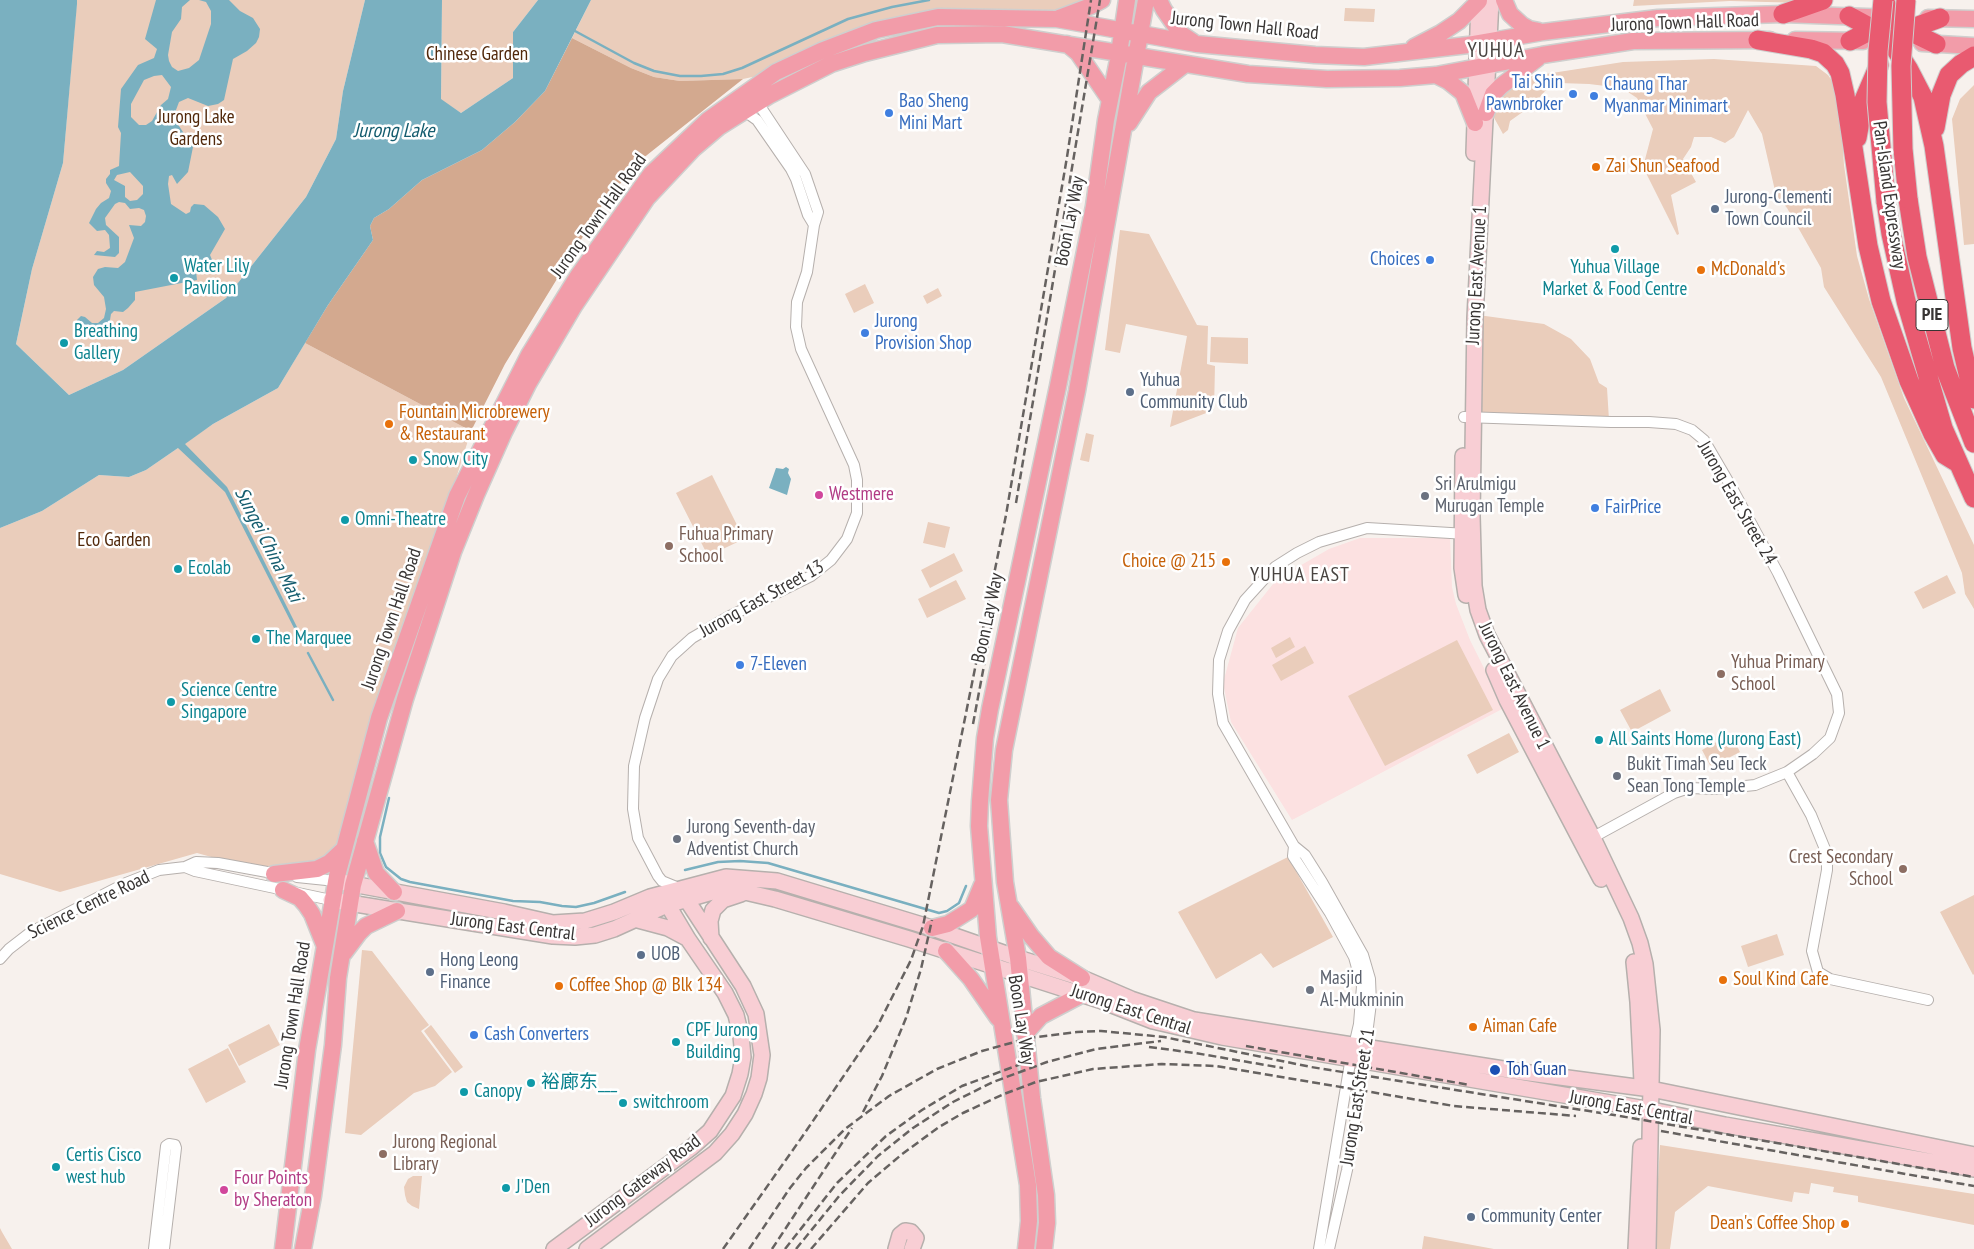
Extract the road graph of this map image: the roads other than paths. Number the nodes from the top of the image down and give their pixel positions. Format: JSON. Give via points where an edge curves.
{"nodes":[{"id":1,"x":1102,"y":0,"type":"edge"},
{"id":2,"x":1127,"y":0,"type":"edge"},
{"id":3,"x":1146,"y":0,"type":"edge"},
{"id":4,"x":1159,"y":0,"type":"edge"},
{"id":5,"x":1483,"y":0,"type":"edge"},
{"id":6,"x":1504,"y":0,"type":"edge"},
{"id":7,"x":1823,"y":0,"type":"edge"},
{"id":8,"x":1884,"y":0,"type":"edge"},
{"id":9,"x":1906,"y":0,"type":"edge"},
{"id":10,"x":1783,"y":14,"type":"junction"},
{"id":11,"x":1849,"y":16,"type":"junction"},
{"id":12,"x":1057,"y":18,"type":"junction"},
{"id":13,"x":1892,"y":18,"type":"junction"},
{"id":14,"x":1940,"y":18,"type":"junction"},
{"id":15,"x":1974,"y":19,"type":"edge"},
{"id":16,"x":1124,"y":30,"type":"junction"},
{"id":17,"x":1875,"y":30,"type":"junction"},
{"id":18,"x":1907,"y":30,"type":"junction"},
{"id":19,"x":1543,"y":32,"type":"junction"},
{"id":20,"x":1142,"y":34,"type":"junction"},
{"id":21,"x":1758,"y":40,"type":"junction"},
{"id":22,"x":1850,"y":41,"type":"junction"},
{"id":23,"x":1483,"y":42,"type":"junction"},
{"id":24,"x":1891,"y":42,"type":"junction"},
{"id":25,"x":1067,"y":44,"type":"junction"},
{"id":26,"x":1197,"y":44,"type":"junction"},
{"id":27,"x":1936,"y":44,"type":"junction"},
{"id":28,"x":1974,"y":46,"type":"edge"},
{"id":29,"x":1406,"y":52,"type":"junction"},
{"id":30,"x":1120,"y":53,"type":"junction"},
{"id":31,"x":1542,"y":55,"type":"junction"},
{"id":32,"x":1137,"y":56,"type":"junction"},
{"id":33,"x":1974,"y":56,"type":"edge"},
{"id":34,"x":1184,"y":65,"type":"junction"},
{"id":35,"x":1483,"y":66,"type":"junction"},
{"id":36,"x":1436,"y":75,"type":"junction"},
{"id":37,"x":1110,"y":100,"type":"junction"},
{"id":38,"x":758,"y":103,"type":"junction"},
{"id":39,"x":740,"y":105,"type":"junction"},
{"id":40,"x":1480,"y":118,"type":"junction"},
{"id":41,"x":1124,"y":132,"type":"junction"},
{"id":42,"x":1934,"y":146,"type":"junction"},
{"id":43,"x":1855,"y":160,"type":"junction"},
{"id":44,"x":630,"y":222,"type":"junction"},
{"id":45,"x":814,"y":225,"type":"junction"},
{"id":46,"x":612,"y":227,"type":"junction"},
{"id":47,"x":1974,"y":399,"type":"edge"},
{"id":48,"x":1469,"y":417,"type":"junction"},
{"id":49,"x":498,"y":430,"type":"junction"},
{"id":50,"x":1974,"y":442,"type":"edge"},
{"id":51,"x":1958,"y":463,"type":"junction"},
{"id":52,"x":1974,"y":498,"type":"edge"},
{"id":53,"x":1467,"y":534,"type":"junction"},
{"id":54,"x":1788,"y":772,"type":"junction"},
{"id":55,"x":365,"y":841,"type":"junction"},
{"id":56,"x":1588,"y":841,"type":"junction"},
{"id":57,"x":344,"y":849,"type":"junction"},
{"id":58,"x":185,"y":867,"type":"junction"},
{"id":59,"x":274,"y":874,"type":"junction"},
{"id":60,"x":336,"y":881,"type":"junction"},
{"id":61,"x":983,"y":883,"type":"junction"},
{"id":62,"x":353,"y":885,"type":"junction"},
{"id":63,"x":283,"y":890,"type":"junction"},
{"id":64,"x":394,"y":892,"type":"junction"},
{"id":65,"x":745,"y":892,"type":"junction"},
{"id":66,"x":664,"y":893,"type":"junction"},
{"id":67,"x":682,"y":894,"type":"junction"},
{"id":68,"x":332,"y":900,"type":"junction"},
{"id":69,"x":1009,"y":903,"type":"junction"},
{"id":70,"x":350,"y":904,"type":"junction"},
{"id":71,"x":396,"y":911,"type":"junction"},
{"id":72,"x":638,"y":920,"type":"junction"},
{"id":73,"x":932,"y":928,"type":"junction"},
{"id":74,"x":711,"y":938,"type":"junction"},
{"id":75,"x":688,"y":939,"type":"junction"},
{"id":76,"x":324,"y":944,"type":"junction"},
{"id":77,"x":990,"y":948,"type":"junction"},
{"id":78,"x":946,"y":951,"type":"junction"},
{"id":79,"x":341,"y":956,"type":"junction"},
{"id":80,"x":0,"y":959,"type":"edge"},
{"id":81,"x":992,"y":966,"type":"junction"},
{"id":82,"x":1019,"y":966,"type":"junction"},
{"id":83,"x":1082,"y":978,"type":"junction"},
{"id":84,"x":1081,"y":995,"type":"junction"},
{"id":85,"x":1928,"y":1000,"type":"dead end"},
{"id":86,"x":1002,"y":1024,"type":"junction"},
{"id":87,"x":1025,"y":1034,"type":"junction"},
{"id":88,"x":1360,"y":1046,"type":"junction"},
{"id":89,"x":1357,"y":1061,"type":"junction"},
{"id":90,"x":741,"y":1068,"type":"junction"},
{"id":91,"x":760,"y":1071,"type":"junction"},
{"id":92,"x":1647,"y":1089,"type":"junction"},
{"id":93,"x":1647,"y":1110,"type":"junction"},
{"id":94,"x":1974,"y":1155,"type":"edge"},
{"id":95,"x":1974,"y":1169,"type":"edge"},
{"id":96,"x":154,"y":1249,"type":"edge"},
{"id":97,"x":164,"y":1249,"type":"edge"},
{"id":98,"x":283,"y":1249,"type":"edge"},
{"id":99,"x":303,"y":1249,"type":"edge"},
{"id":100,"x":554,"y":1249,"type":"edge"},
{"id":101,"x":586,"y":1249,"type":"edge"},
{"id":102,"x":896,"y":1249,"type":"edge"},
{"id":103,"x":912,"y":1249,"type":"edge"},
{"id":104,"x":1026,"y":1249,"type":"edge"},
{"id":105,"x":1044,"y":1249,"type":"edge"},
{"id":106,"x":1319,"y":1249,"type":"edge"},
{"id":107,"x":1329,"y":1249,"type":"edge"},
{"id":108,"x":1636,"y":1249,"type":"edge"},
{"id":109,"x":1648,"y":1249,"type":"edge"}],
"edges":[{"from":1,"to":12,"type":"main road"},
{"from":2,"to":16,"type":"main road","name":"Boon Lay Way"},
{"from":3,"to":20,"type":"main road","name":"Boon Lay Way"},
{"from":4,"to":26,"type":"main road","via":[[1181,34]]},
{"from":5,"to":23,"type":"main road","name":"Jurong East Avenue 1"},
{"from":5,"to":29,"type":"main road","via":[[1459,21]]},
{"from":6,"to":19,"type":"main road","via":[[1510,14],[1522,25],[1529,30]]},
{"from":7,"to":10,"type":"highway"},
{"from":8,"to":13,"type":"highway"},
{"from":8,"to":51,"type":"highway","name":"Pan-Island Expressway","number":"PIE","bridge":true,"via":[[1877,102],[1891,234],[1906,301],[1943,428]]},
{"from":9,"to":13,"type":"highway"},
{"from":9,"to":50,"type":"highway","name":"Pan-Island Expressway","number":"PIE","bridge":true,"via":[[1901,66],[1908,199],[1917,257],[1945,368]]},
{"from":10,"to":11,"type":"main road","name":"Jurong Town Hall Road"},
{"from":10,"to":19,"type":"main road","name":"Jurong Town Hall Road","via":[[1658,18]]},
{"from":11,"to":13,"type":"main road","name":"Jurong Town Hall Road"},
{"from":11,"to":17,"type":"highway"},
{"from":12,"to":16,"type":"main road","name":"Jurong Town Hall Road"},
{"from":12,"to":39,"type":"main road","name":"Jurong Town Hall Road","via":[[938,17],[876,30],[776,72]]},
{"from":13,"to":14,"type":"main road","name":"Jurong Town Hall Road"},
{"from":13,"to":17,"type":"highway"},
{"from":13,"to":18,"type":"highway"},
{"from":14,"to":15,"type":"main road","name":"Jurong Town Hall Road"},
{"from":14,"to":18,"type":"highway"},
{"from":16,"to":20,"type":"main road","name":"Jurong Town Hall Road"},
{"from":16,"to":30,"type":"main road","name":"Boon Lay Way"},
{"from":17,"to":22,"type":"highway"},
{"from":17,"to":24,"type":"highway"},
{"from":18,"to":24,"type":"highway"},
{"from":18,"to":27,"type":"highway"},
{"from":19,"to":23,"type":"main road","name":"Jurong Town Hall Road"},
{"from":20,"to":26,"type":"main road","name":"Jurong Town Hall Road"},
{"from":20,"to":32,"type":"main road","name":"Boon Lay Way"},
{"from":21,"to":22,"type":"main road","name":"Jurong Town Hall Road"},
{"from":21,"to":31,"type":"main road","name":"Jurong Town Hall Road","via":[[1633,42]]},
{"from":21,"to":43,"type":"highway","via":[[1811,49],[1823,53],[1835,64],[1845,95]]},
{"from":22,"to":24,"type":"main road","name":"Jurong Town Hall Road"},
{"from":23,"to":29,"type":"main road","name":"Jurong Town Hall Road"},
{"from":23,"to":35,"type":"main road","name":"Jurong East Avenue 1"},
{"from":24,"to":27,"type":"main road","name":"Jurong Town Hall Road"},
{"from":24,"to":42,"type":"highway","via":[[1923,97]]},
{"from":24,"to":43,"type":"highway","via":[[1864,100]]},
{"from":25,"to":30,"type":"main road","name":"Jurong Town Hall Road"},
{"from":25,"to":37,"type":"main road","via":[[1078,54]]},
{"from":25,"to":38,"type":"main road","name":"Jurong Town Hall Road","via":[[1002,34],[937,36],[831,64]]},
{"from":26,"to":29,"type":"main road","name":"Jurong Town Hall Road","via":[[1315,55],[1364,56]]},
{"from":27,"to":28,"type":"main road","name":"Jurong Town Hall Road"},
{"from":30,"to":32,"type":"main road","name":"Jurong Town Hall Road"},
{"from":30,"to":37,"type":"main road","name":"Boon Lay Way"},
{"from":31,"to":35,"type":"main road","name":"Jurong Town Hall Road"},
{"from":31,"to":40,"type":"main road","via":[[1493,94]]},
{"from":32,"to":34,"type":"main road","name":"Jurong Town Hall Road"},
{"from":32,"to":41,"type":"main road","name":"Boon Lay Way"},
{"from":33,"to":42,"type":"highway","via":[[1947,79],[1938,105]]},
{"from":34,"to":36,"type":"main road","name":"Jurong Town Hall Road","via":[[1248,74],[1327,79]]},
{"from":34,"to":41,"type":"main road","via":[[1149,92]]},
{"from":35,"to":36,"type":"main road","name":"Jurong Town Hall Road"},
{"from":35,"to":40,"type":"main road","name":"Jurong East Avenue 1"},
{"from":36,"to":40,"type":"main road","via":[[1463,93]]},
{"from":37,"to":61,"type":"main road","name":"Boon Lay Way","via":[[1092,216],[986,734],[980,818]]},
{"from":38,"to":39,"type":"main road","via":[[752,99]]},
{"from":38,"to":45,"type":"street","name":"Jurong East Street 13","via":[[805,174],[818,212]]},
{"from":39,"to":44,"type":"main road","name":"Jurong Town Hall Road","via":[[693,148],[647,198]]},
{"from":39,"to":45,"type":"street","via":[[757,120],[790,169]]},
{"from":39,"to":46,"type":"main road","name":"Jurong Town Hall Road","via":[[708,120],[661,163]]},
{"from":40,"to":48,"type":"main road","name":"Jurong East Avenue 1"},
{"from":41,"to":69,"type":"main road","name":"Boon Lay Way","via":[[1076,400],[1004,750],[999,800]]},
{"from":42,"to":47,"type":"highway","via":[[1962,348]]},
{"from":43,"to":51,"type":"highway","via":[[1868,246],[1890,331],[1937,442],[1945,455]]},
{"from":44,"to":46,"type":"main road","via":[[624,219]]},
{"from":44,"to":49,"type":"main road","name":"Jurong Town Hall Road"},
{"from":45,"to":66,"type":"street","name":"Jurong East Street 13","via":[[807,272],[797,302],[796,327],[801,349],[854,465],[857,513],[847,539],[831,560],[811,576],[692,638],[672,656],[658,679],[645,718],[632,791],[638,838]]},
{"from":46,"to":49,"type":"main road","name":"Jurong Town Hall Road","via":[[530,356]]},
{"from":48,"to":53,"type":"main road","name":"Jurong East Avenue 1"},
{"from":48,"to":54,"type":"street","name":"Jurong East Street 24","via":[[1676,424],[1692,430],[1704,440],[1773,564],[1837,694],[1839,713],[1830,738]]},
{"from":49,"to":55,"type":"main road","name":"Jurong Town Hall Road","via":[[433,610]]},
{"from":49,"to":57,"type":"main road","name":"Jurong Town Hall Road","via":[[458,496],[436,555],[379,718]]},
{"from":51,"to":52,"type":"highway","name":"Pan-Island Expressway","number":"PIE"},
{"from":53,"to":56,"type":"main road","name":"Jurong East Avenue 1","via":[[1478,610],[1487,635]]},
{"from":53,"to":88,"type":"street","name":"Jurong East Street 21","via":[[1367,528],[1319,542],[1297,553],[1275,567],[1245,600],[1228,631],[1219,660],[1218,694],[1223,723],[1294,846],[1293,856],[1345,939],[1358,968],[1362,993]]},
{"from":54,"to":56,"type":"street","name":"Jurong East Street 24","via":[[1755,785],[1690,788],[1674,793]]},
{"from":54,"to":85,"type":"street","via":[[1827,854],[1812,951],[1818,972],[1830,979]]},
{"from":55,"to":62,"type":"main road","name":"Jurong Town Hall Road"},
{"from":55,"to":64,"type":"main road","via":[[376,873]]},
{"from":56,"to":92,"type":"main road","name":"Jurong East Avenue 1","via":[[1631,918],[1640,943],[1650,1006]]},
{"from":57,"to":59,"type":"main road","via":[[317,869]]},
{"from":57,"to":60,"type":"main road","name":"Jurong Town Hall Road"},
{"from":58,"to":59,"type":"street","name":"Science Centre Road","via":[[196,862],[218,863]]},
{"from":58,"to":63,"type":"street","name":"Science Centre Road"},
{"from":58,"to":80,"type":"street","name":"Science Centre Road","via":[[159,870],[113,890],[31,932]]},
{"from":59,"to":60,"type":"street","name":"Science Centre Road"},
{"from":60,"to":62,"type":"main road","name":"Jurong East Central"},
{"from":60,"to":68,"type":"main road","name":"Jurong Town Hall Road"},
{"from":61,"to":73,"type":"main road","via":[[972,909],[948,924]]},
{"from":61,"to":77,"type":"main road","name":"Boon Lay Way"},
{"from":62,"to":64,"type":"main road","name":"Jurong East Central"},
{"from":62,"to":70,"type":"main road","name":"Jurong Town Hall Road"},
{"from":63,"to":68,"type":"street","name":"Science Centre Road"},
{"from":63,"to":76,"type":"main road","via":[[300,898],[306,905]]},
{"from":64,"to":66,"type":"main road","name":"Jurong East Central","via":[[553,923],[584,921]]},
{"from":65,"to":67,"type":"main road","name":"Jurong East Central","via":[[719,890]]},
{"from":65,"to":74,"type":"main road","via":[[723,900],[713,910]]},
{"from":65,"to":78,"type":"main road","name":"Jurong East Central"},
{"from":66,"to":67,"type":"main road","name":"Jurong East Central"},
{"from":66,"to":72,"type":"main road","name":"Jurong East Central"},
{"from":66,"to":75,"type":"main road","name":"Jurong Gateway Road"},
{"from":67,"to":73,"type":"main road","name":"Jurong East Central","via":[[726,876],[776,881]]},
{"from":67,"to":74,"type":"main road","name":"Jurong Gateway Road"},
{"from":68,"to":70,"type":"main road","name":"Jurong East Central"},
{"from":68,"to":76,"type":"main road","name":"Jurong Town Hall Road"},
{"from":69,"to":82,"type":"main road","name":"Boon Lay Way"},
{"from":69,"to":83,"type":"main road","via":[[1049,957]]},
{"from":70,"to":71,"type":"main road","name":"Jurong East Central"},
{"from":70,"to":79,"type":"main road","name":"Jurong Town Hall Road"},
{"from":71,"to":72,"type":"main road","name":"Jurong East Central","via":[[575,937],[595,935]]},
{"from":71,"to":79,"type":"main road","via":[[366,926]]},
{"from":72,"to":75,"type":"main road","via":[[668,928]]},
{"from":73,"to":77,"type":"main road","name":"Jurong East Central"},
{"from":74,"to":91,"type":"main road","name":"Jurong Gateway Road","via":[[743,986],[756,1014]]},
{"from":75,"to":90,"type":"main road","name":"Jurong Gateway Road","via":[[736,1015],[741,1036]]},
{"from":76,"to":98,"type":"main road","name":"Jurong Town Hall Road","via":[[306,1059]]},
{"from":77,"to":81,"type":"main road","name":"Boon Lay Way"},
{"from":77,"to":82,"type":"main road","name":"Jurong East Central"},
{"from":78,"to":81,"type":"main road","name":"Jurong East Central"},
{"from":78,"to":86,"type":"main road","via":[[971,979]]},
{"from":79,"to":99,"type":"main road","name":"Jurong Town Hall Road","via":[[333,1045]]},
{"from":81,"to":82,"type":"main road","name":"Jurong East Central"},
{"from":81,"to":86,"type":"main road","name":"Boon Lay Way"},
{"from":82,"to":83,"type":"main road","name":"Jurong East Central"},
{"from":82,"to":84,"type":"main road","name":"Jurong East Central"},
{"from":82,"to":87,"type":"main road","name":"Boon Lay Way"},
{"from":83,"to":88,"type":"main road","name":"Jurong East Central","via":[[1194,1020]]},
{"from":84,"to":87,"type":"main road","via":[[1041,1016]]},
{"from":84,"to":89,"type":"main road","name":"Jurong East Central","via":[[1153,1021]]},
{"from":86,"to":104,"type":"main road","name":"Boon Lay Way","via":[[1028,1186]]},
{"from":87,"to":105,"type":"main road","name":"Boon Lay Way","via":[[1046,1195]]},
{"from":88,"to":89,"type":"street","name":"Jurong East Street 21"},
{"from":88,"to":92,"type":"main road","name":"Jurong East Central"},
{"from":89,"to":93,"type":"main road","name":"Jurong East Central"},
{"from":89,"to":106,"type":"street","name":"Jurong East Street 21"},
{"from":89,"to":107,"type":"street","name":"Jurong East Street 21","via":[[1347,1170]]},
{"from":90,"to":91,"type":"main road"},
{"from":90,"to":100,"type":"main road","name":"Jurong Gateway Road","via":[[733,1096],[710,1130],[692,1147]]},
{"from":91,"to":101,"type":"main road","name":"Jurong Gateway Road","via":[[745,1114],[715,1153]]},
{"from":92,"to":93,"type":"main road","name":"Jurong East Avenue 1"},
{"from":92,"to":94,"type":"main road","name":"Jurong East Central"},
{"from":93,"to":95,"type":"main road","name":"Jurong East Central"},
{"from":93,"to":108,"type":"main road"},
{"from":93,"to":109,"type":"main road"},
{"from":96,"to":97,"type":"street","via":[[166,1146],[169,1144],[176,1148]]},
{"from":102,"to":103,"type":"main road","via":[[900,1234],[905,1231],[916,1238]]}]}
